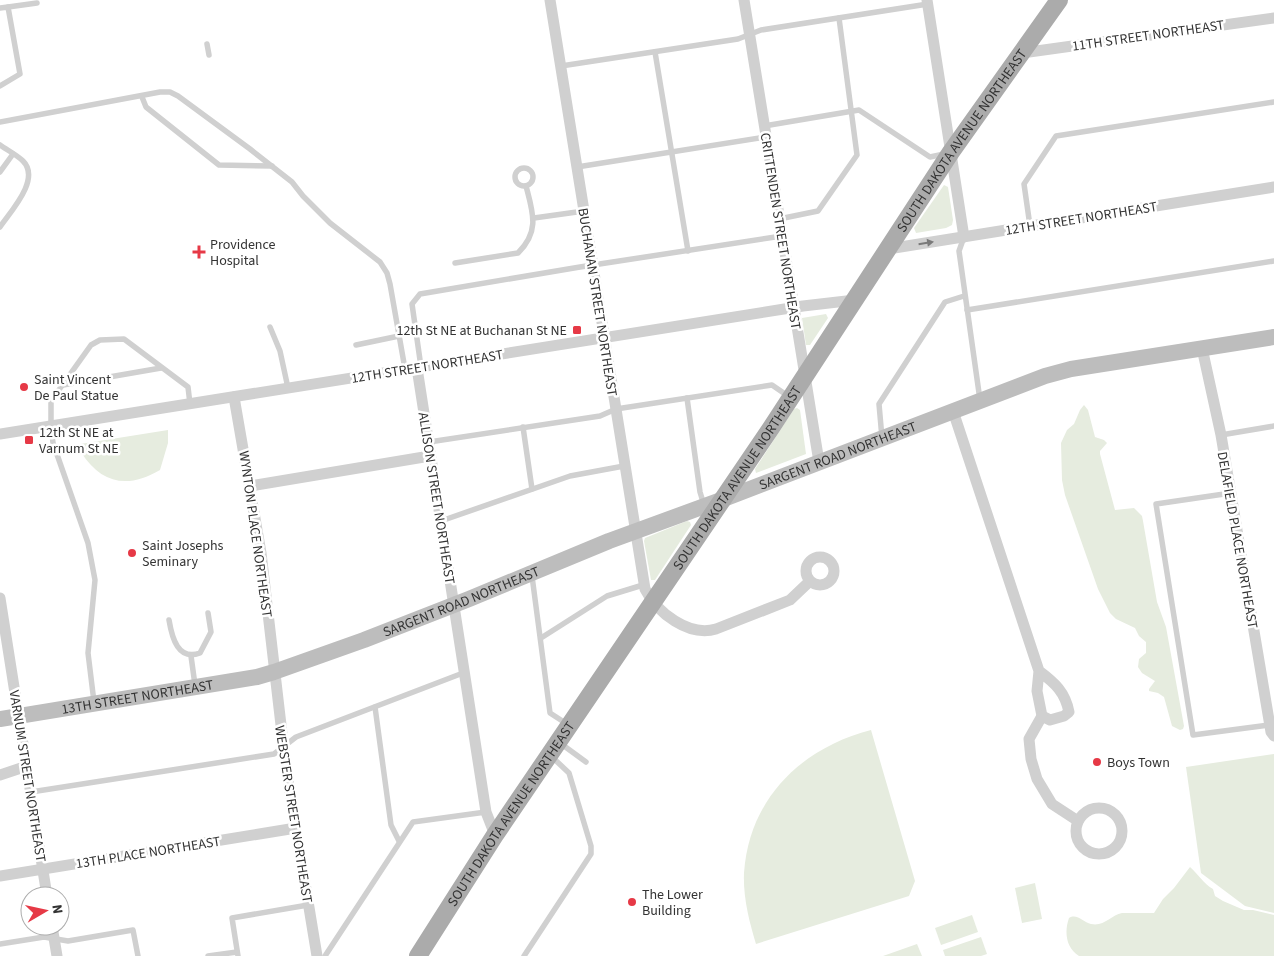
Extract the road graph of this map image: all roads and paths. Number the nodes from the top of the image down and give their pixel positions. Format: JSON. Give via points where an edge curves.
{"nodes":[{"id":1,"x":550,"y":0,"type":"edge"},
{"id":2,"x":744,"y":0,"type":"edge"},
{"id":3,"x":1059,"y":0,"type":"edge"},
{"id":4,"x":37,"y":2,"type":"dead end"},
{"id":5,"x":927,"y":2,"type":"edge"},
{"id":6,"x":8,"y":7,"type":"junction"},
{"id":7,"x":0,"y":8,"type":"edge"},
{"id":8,"x":839,"y":18,"type":"junction"},
{"id":9,"x":1274,"y":18,"type":"edge"},
{"id":10,"x":750,"y":35,"type":"junction"},
{"id":11,"x":207,"y":44,"type":"dead end"},
{"id":12,"x":655,"y":52,"type":"junction"},
{"id":13,"x":1022,"y":53,"type":"junction"},
{"id":14,"x":209,"y":55,"type":"dead end"},
{"id":15,"x":561,"y":66,"type":"junction"},
{"id":16,"x":0,"y":86,"type":"edge"},
{"id":17,"x":142,"y":96,"type":"junction"},
{"id":18,"x":1274,"y":102,"type":"edge"},
{"id":19,"x":852,"y":111,"type":"junction"},
{"id":20,"x":0,"y":122,"type":"edge"},
{"id":21,"x":765,"y":131,"type":"junction"},
{"id":22,"x":0,"y":145,"type":"edge"},
{"id":23,"x":672,"y":152,"type":"junction"},
{"id":24,"x":951,"y":152,"type":"junction"},
{"id":25,"x":13,"y":154,"type":"junction"},
{"id":26,"x":272,"y":166,"type":"junction"},
{"id":27,"x":577,"y":167,"type":"junction"},
{"id":28,"x":0,"y":172,"type":"edge"},
{"id":29,"x":526,"y":186,"type":"dead end"},
{"id":30,"x":1274,"y":187,"type":"edge"},
{"id":31,"x":584,"y":211,"type":"junction"},
{"id":32,"x":534,"y":218,"type":"junction"},
{"id":33,"x":779,"y":219,"type":"junction"},
{"id":34,"x":1030,"y":226,"type":"junction"},
{"id":35,"x":0,"y":227,"type":"edge"},
{"id":36,"x":782,"y":236,"type":"junction"},
{"id":37,"x":964,"y":237,"type":"junction"},
{"id":38,"x":888,"y":249,"type":"junction"},
{"id":39,"x":688,"y":251,"type":"junction"},
{"id":40,"x":1274,"y":261,"type":"edge"},
{"id":41,"x":455,"y":263,"type":"dead end"},
{"id":42,"x":593,"y":266,"type":"junction"},
{"id":43,"x":964,"y":296,"type":"junction"},
{"id":44,"x":855,"y":300,"type":"junction"},
{"id":45,"x":794,"y":308,"type":"junction"},
{"id":46,"x":967,"y":310,"type":"junction"},
{"id":47,"x":270,"y":327,"type":"dead end"},
{"id":48,"x":399,"y":336,"type":"junction"},
{"id":49,"x":1274,"y":337,"type":"edge"},
{"id":50,"x":604,"y":338,"type":"junction"},
{"id":51,"x":356,"y":346,"type":"dead end"},
{"id":52,"x":1202,"y":348,"type":"junction"},
{"id":53,"x":162,"y":368,"type":"junction"},
{"id":54,"x":419,"y":368,"type":"junction"},
{"id":55,"x":405,"y":370,"type":"junction"},
{"id":56,"x":804,"y":377,"type":"junction"},
{"id":57,"x":63,"y":385,"type":"junction"},
{"id":58,"x":288,"y":388,"type":"junction"},
{"id":59,"x":234,"y":397,"type":"junction"},
{"id":60,"x":687,"y":398,"type":"junction"},
{"id":61,"x":790,"y":398,"type":"junction"},
{"id":62,"x":980,"y":400,"type":"junction"},
{"id":63,"x":190,"y":404,"type":"junction"},
{"id":64,"x":616,"y":409,"type":"junction"},
{"id":65,"x":953,"y":411,"type":"junction"},
{"id":66,"x":51,"y":426,"type":"junction"},
{"id":67,"x":1274,"y":426,"type":"edge"},
{"id":68,"x":523,"y":427,"type":"junction"},
{"id":69,"x":0,"y":434,"type":"edge"},
{"id":70,"x":1220,"y":435,"type":"junction"},
{"id":71,"x":882,"y":438,"type":"junction"},
{"id":72,"x":428,"y":442,"type":"junction"},
{"id":73,"x":430,"y":456,"type":"junction"},
{"id":74,"x":819,"y":462,"type":"junction"},
{"id":75,"x":624,"y":466,"type":"junction"},
{"id":76,"x":250,"y":486,"type":"junction"},
{"id":77,"x":532,"y":489,"type":"junction"},
{"id":78,"x":1231,"y":493,"type":"junction"},
{"id":79,"x":722,"y":500,"type":"junction"},
{"id":80,"x":704,"y":506,"type":"junction"},
{"id":81,"x":440,"y":521,"type":"junction"},
{"id":82,"x":635,"y":532,"type":"junction"},
{"id":83,"x":532,"y":574,"type":"junction"},
{"id":84,"x":810,"y":581,"type":"dead end"},
{"id":85,"x":643,"y":585,"type":"junction"},
{"id":86,"x":0,"y":598,"type":"edge"},
{"id":87,"x":652,"y":602,"type":"junction"},
{"id":88,"x":453,"y":605,"type":"junction"},
{"id":89,"x":208,"y":613,"type":"dead end"},
{"id":90,"x":169,"y":620,"type":"dead end"},
{"id":91,"x":541,"y":638,"type":"junction"},
{"id":92,"x":4,"y":647,"type":"edge"},
{"id":93,"x":191,"y":656,"type":"junction"},
{"id":94,"x":1039,"y":671,"type":"junction"},
{"id":95,"x":274,"y":672,"type":"junction"},
{"id":96,"x":463,"y":673,"type":"junction"},
{"id":97,"x":196,"y":687,"type":"junction"},
{"id":98,"x":94,"y":702,"type":"junction"},
{"id":99,"x":375,"y":707,"type":"junction"},
{"id":100,"x":19,"y":716,"type":"junction"},
{"id":101,"x":1042,"y":716,"type":"junction"},
{"id":102,"x":0,"y":718,"type":"edge"},
{"id":103,"x":569,"y":725,"type":"junction"},
{"id":104,"x":1271,"y":731,"type":"edge"},
{"id":105,"x":284,"y":746,"type":"junction"},
{"id":106,"x":554,"y":748,"type":"junction"},
{"id":107,"x":586,"y":762,"type":"dead end"},
{"id":108,"x":27,"y":766,"type":"junction"},
{"id":109,"x":0,"y":775,"type":"edge"},
{"id":110,"x":31,"y":792,"type":"junction"},
{"id":111,"x":486,"y":812,"type":"junction"},
{"id":112,"x":1078,"y":821,"type":"junction"},
{"id":113,"x":296,"y":828,"type":"junction"},
{"id":114,"x":496,"y":834,"type":"junction"},
{"id":115,"x":399,"y":841,"type":"junction"},
{"id":116,"x":43,"y":869,"type":"junction"},
{"id":117,"x":0,"y":876,"type":"edge"},
{"id":118,"x":46,"y":886,"type":"edge"},
{"id":119,"x":308,"y":905,"type":"junction"},
{"id":120,"x":54,"y":936,"type":"edge"},
{"id":121,"x":54,"y":939,"type":"junction"},
{"id":122,"x":0,"y":944,"type":"edge"},
{"id":123,"x":238,"y":954,"type":"edge"},
{"id":124,"x":57,"y":956,"type":"edge"},
{"id":125,"x":138,"y":956,"type":"edge"},
{"id":126,"x":208,"y":956,"type":"edge"},
{"id":127,"x":317,"y":956,"type":"edge"},
{"id":128,"x":326,"y":956,"type":"edge"},
{"id":129,"x":418,"y":956,"type":"edge"},
{"id":130,"x":524,"y":956,"type":"edge"}],
"edges":[{"from":1,"to":15,"type":"street","name":"BUCHANAN STREET NORTHEAST"},
{"from":2,"to":10,"type":"street","name":"CRITTENDEN STREET NORTHEAST"},
{"from":3,"to":13,"type":"main road","name":"SOUTH DAKOTA AVENUE NORTHEAST"},
{"from":4,"to":6,"type":"lane"},
{"from":5,"to":8,"type":"lane"},
{"from":5,"to":24,"type":"street"},
{"from":6,"to":7,"type":"lane"},
{"from":6,"to":16,"type":"lane","via":[[20,74]]},
{"from":8,"to":10,"type":"lane","via":[[761,30]]},
{"from":8,"to":19,"type":"lane"},
{"from":9,"to":13,"type":"street","name":"11TH STREET NORTHEAST"},
{"from":10,"to":12,"type":"lane"},
{"from":10,"to":21,"type":"street","name":"CRITTENDEN STREET NORTHEAST"},
{"from":11,"to":14,"type":"lane"},
{"from":12,"to":15,"type":"lane"},
{"from":12,"to":23,"type":"lane"},
{"from":13,"to":24,"type":"main road","name":"SOUTH DAKOTA AVENUE NORTHEAST"},
{"from":15,"to":27,"type":"street","name":"BUCHANAN STREET NORTHEAST"},
{"from":17,"to":20,"type":"lane"},
{"from":17,"to":26,"type":"lane","via":[[160,92],[178,96]]},
{"from":17,"to":26,"type":"lane","via":[[146,107],[219,165]]},
{"from":18,"to":34,"type":"lane","via":[[1056,136],[1024,184]]},
{"from":19,"to":21,"type":"lane"},
{"from":19,"to":24,"type":"lane","via":[[859,110],[930,157]]},
{"from":19,"to":33,"type":"lane","via":[[857,154],[818,212]]},
{"from":21,"to":23,"type":"lane"},
{"from":21,"to":33,"type":"street","name":"CRITTENDEN STREET NORTHEAST"},
{"from":22,"to":25,"type":"lane"},
{"from":23,"to":27,"type":"lane"},
{"from":23,"to":39,"type":"lane"},
{"from":24,"to":37,"type":"street"},
{"from":24,"to":38,"type":"main road","name":"SOUTH DAKOTA AVENUE NORTHEAST"},
{"from":25,"to":28,"type":"lane"},
{"from":25,"to":35,"type":"lane","via":[[24,161],[29,172],[29,185]]},
{"from":26,"to":48,"type":"lane","via":[[330,222],[380,262],[390,284]]},
{"from":27,"to":31,"type":"street","name":"BUCHANAN STREET NORTHEAST"},
{"from":29,"to":32,"type":"lane"},
{"from":30,"to":34,"type":"street","name":"12TH STREET NORTHEAST"},
{"from":31,"to":32,"type":"lane"},
{"from":31,"to":42,"type":"street","name":"BUCHANAN STREET NORTHEAST"},
{"from":32,"to":41,"type":"lane","via":[[532,233],[526,246],[518,253]]},
{"from":33,"to":36,"type":"street","name":"CRITTENDEN STREET NORTHEAST"},
{"from":34,"to":37,"type":"street","name":"12TH STREET NORTHEAST"},
{"from":36,"to":39,"type":"lane"},
{"from":36,"to":45,"type":"street","name":"CRITTENDEN STREET NORTHEAST"},
{"from":38,"to":37,"type":"street","name":"12TH STREET NORTHEAST","one_way":true},
{"from":37,"to":43,"type":"lane","via":[[959,251]]},
{"from":38,"to":44,"type":"main road","name":"SOUTH DAKOTA AVENUE NORTHEAST"},
{"from":39,"to":42,"type":"lane"},
{"from":40,"to":46,"type":"lane"},
{"from":42,"to":50,"type":"street","name":"BUCHANAN STREET NORTHEAST"},
{"from":42,"to":54,"type":"lane","via":[[420,294],[412,304]]},
{"from":43,"to":46,"type":"lane"},
{"from":43,"to":71,"type":"lane","via":[[946,302],[879,404]]},
{"from":44,"to":45,"type":"street","name":"12TH STREET NORTHEAST"},
{"from":44,"to":56,"type":"main road","name":"SOUTH DAKOTA AVENUE NORTHEAST"},
{"from":45,"to":50,"type":"street","name":"12TH STREET NORTHEAST"},
{"from":45,"to":56,"type":"street","name":"CRITTENDEN STREET NORTHEAST"},
{"from":46,"to":62,"type":"lane"},
{"from":47,"to":58,"type":"lane","via":[[280,351]]},
{"from":48,"to":51,"type":"lane"},
{"from":48,"to":55,"type":"lane"},
{"from":49,"to":52,"type":"main road","name":"SARGENT ROAD NORTHEAST"},
{"from":50,"to":54,"type":"street","name":"12TH STREET NORTHEAST"},
{"from":50,"to":64,"type":"street","name":"BUCHANAN STREET NORTHEAST"},
{"from":52,"to":62,"type":"main road","name":"SARGENT ROAD NORTHEAST","via":[[1065,370]]},
{"from":52,"to":70,"type":"street","name":"DELAFIELD PLACE NORTHEAST"},
{"from":53,"to":57,"type":"lane"},
{"from":53,"to":57,"type":"lane","via":[[124,339],[100,340],[91,345]]},
{"from":53,"to":63,"type":"lane","via":[[188,387]]},
{"from":54,"to":55,"type":"street","name":"12TH STREET NORTHEAST"},
{"from":54,"to":72,"type":"street","name":"ALLISON STREET NORTHEAST"},
{"from":55,"to":58,"type":"street","name":"12TH STREET NORTHEAST"},
{"from":56,"to":61,"type":"main road","name":"SOUTH DAKOTA AVENUE NORTHEAST"},
{"from":56,"to":74,"type":"street","name":"CRITTENDEN STREET NORTHEAST"},
{"from":57,"to":66,"type":"lane","via":[[51,401]]},
{"from":58,"to":59,"type":"street","name":"12TH STREET NORTHEAST"},
{"from":59,"to":63,"type":"street","name":"12TH STREET NORTHEAST"},
{"from":59,"to":76,"type":"street","name":"WYNTON PLACE NORTHEAST"},
{"from":60,"to":61,"type":"lane","via":[[772,385]]},
{"from":60,"to":64,"type":"lane"},
{"from":60,"to":80,"type":"lane"},
{"from":61,"to":79,"type":"main road","name":"SOUTH DAKOTA AVENUE NORTHEAST"},
{"from":62,"to":65,"type":"main road","name":"SARGENT ROAD NORTHEAST"},
{"from":63,"to":66,"type":"street","name":"12TH STREET NORTHEAST"},
{"from":64,"to":68,"type":"lane","via":[[600,416]]},
{"from":64,"to":75,"type":"street","name":"BUCHANAN STREET NORTHEAST"},
{"from":65,"to":71,"type":"main road","name":"SARGENT ROAD NORTHEAST"},
{"from":65,"to":94,"type":"street"},
{"from":66,"to":69,"type":"street","name":"12TH STREET NORTHEAST"},
{"from":66,"to":98,"type":"lane","via":[[52,443],[88,543],[95,580],[88,653]]},
{"from":67,"to":70,"type":"lane"},
{"from":68,"to":72,"type":"lane"},
{"from":68,"to":77,"type":"lane"},
{"from":70,"to":78,"type":"street","name":"DELAFIELD PLACE NORTHEAST"},
{"from":71,"to":74,"type":"main road","name":"SARGENT ROAD NORTHEAST"},
{"from":72,"to":73,"type":"street","name":"ALLISON STREET NORTHEAST"},
{"from":73,"to":76,"type":"street"},
{"from":73,"to":81,"type":"street","name":"ALLISON STREET NORTHEAST"},
{"from":74,"to":79,"type":"main road","name":"SARGENT ROAD NORTHEAST"},
{"from":75,"to":77,"type":"lane","via":[[570,476]]},
{"from":75,"to":82,"type":"street","name":"BUCHANAN STREET NORTHEAST"},
{"from":76,"to":95,"type":"street","name":"WYNTON PLACE NORTHEAST"},
{"from":77,"to":81,"type":"lane"},
{"from":78,"to":104,"type":"street","name":"DELAFIELD PLACE NORTHEAST"},
{"from":78,"to":104,"type":"lane","via":[[1156,504],[1193,734]]},
{"from":79,"to":80,"type":"main road","name":"SARGENT ROAD NORTHEAST"},
{"from":79,"to":87,"type":"main road","name":"SOUTH DAKOTA AVENUE NORTHEAST"},
{"from":80,"to":82,"type":"main road","name":"SARGENT ROAD NORTHEAST"},
{"from":81,"to":88,"type":"street","name":"ALLISON STREET NORTHEAST"},
{"from":82,"to":83,"type":"main road","name":"SARGENT ROAD NORTHEAST"},
{"from":82,"to":85,"type":"street","name":"BUCHANAN STREET NORTHEAST"},
{"from":83,"to":88,"type":"main road","name":"SARGENT ROAD NORTHEAST"},
{"from":83,"to":91,"type":"lane"},
{"from":84,"to":87,"type":"street","via":[[790,600],[704,631],[687,628]]},
{"from":85,"to":87,"type":"street","name":"BUCHANAN STREET NORTHEAST"},
{"from":85,"to":91,"type":"lane","via":[[607,596]]},
{"from":86,"to":92,"type":"street","name":"VARNUM STREET NORTHEAST"},
{"from":87,"to":103,"type":"main road","name":"SOUTH DAKOTA AVENUE NORTHEAST"},
{"from":88,"to":95,"type":"main road","name":"SARGENT ROAD NORTHEAST"},
{"from":88,"to":96,"type":"street","name":"ALLISON STREET NORTHEAST"},
{"from":89,"to":93,"type":"lane","via":[[211,632],[200,653]]},
{"from":90,"to":93,"type":"lane","via":[[172,636],[183,653]]},
{"from":91,"to":103,"type":"lane","via":[[550,713]]},
{"from":92,"to":100,"type":"street","name":"VARNUM STREET NORTHEAST"},
{"from":93,"to":97,"type":"lane"},
{"from":94,"to":101,"type":"street","via":[[1037,691]]},
{"from":94,"to":101,"type":"street","via":[[1054,682],[1066,698],[1069,712],[1050,720]]},
{"from":95,"to":97,"type":"main road","name":"13TH STREET NORTHEAST"},
{"from":95,"to":105,"type":"street","name":"WEBSTER STREET NORTHEAST"},
{"from":96,"to":99,"type":"lane"},
{"from":96,"to":111,"type":"street","name":"ALLISON STREET NORTHEAST"},
{"from":97,"to":98,"type":"main road","name":"13TH STREET NORTHEAST"},
{"from":98,"to":100,"type":"main road","name":"13TH STREET NORTHEAST"},
{"from":99,"to":105,"type":"lane","via":[[296,737]]},
{"from":99,"to":115,"type":"lane","via":[[391,825]]},
{"from":100,"to":102,"type":"main road","name":"13TH STREET NORTHEAST"},
{"from":100,"to":108,"type":"street","name":"VARNUM STREET NORTHEAST"},
{"from":101,"to":112,"type":"street","via":[[1029,739],[1037,779],[1052,804]]},
{"from":103,"to":106,"type":"main road","name":"SOUTH DAKOTA AVENUE NORTHEAST"},
{"from":105,"to":110,"type":"lane","via":[[274,754]]},
{"from":105,"to":113,"type":"street","name":"WEBSTER STREET NORTHEAST"},
{"from":106,"to":107,"type":"lane"},
{"from":106,"to":114,"type":"main road","name":"SOUTH DAKOTA AVENUE NORTHEAST"},
{"from":106,"to":130,"type":"lane","via":[[569,773],[591,854]]},
{"from":108,"to":109,"type":"street"},
{"from":108,"to":110,"type":"street","name":"VARNUM STREET NORTHEAST"},
{"from":110,"to":116,"type":"street","name":"VARNUM STREET NORTHEAST"},
{"from":111,"to":114,"type":"street","name":"ALLISON STREET NORTHEAST"},
{"from":111,"to":115,"type":"lane","via":[[413,822]]},
{"from":112,"to":112,"type":"street","via":[[1091,809],[1105,808],[1113,812],[1122,827],[1120,843],[1103,855],[1090,853],[1077,840]]},
{"from":113,"to":116,"type":"street","name":"13TH PLACE NORTHEAST"},
{"from":113,"to":119,"type":"street","name":"WEBSTER STREET NORTHEAST"},
{"from":114,"to":129,"type":"main road","name":"SOUTH DAKOTA AVENUE NORTHEAST"},
{"from":115,"to":128,"type":"lane"},
{"from":116,"to":117,"type":"street","name":"13TH PLACE NORTHEAST"},
{"from":116,"to":118,"type":"street","name":"VARNUM STREET NORTHEAST"},
{"from":119,"to":123,"type":"lane","via":[[232,918]]},
{"from":119,"to":127,"type":"street","name":"WEBSTER STREET NORTHEAST"},
{"from":120,"to":121,"type":"street"},
{"from":121,"to":122,"type":"lane","via":[[44,937]]},
{"from":121,"to":124,"type":"street"},
{"from":121,"to":125,"type":"lane","via":[[68,941],[133,930]]},
{"from":123,"to":126,"type":"lane"}]}
